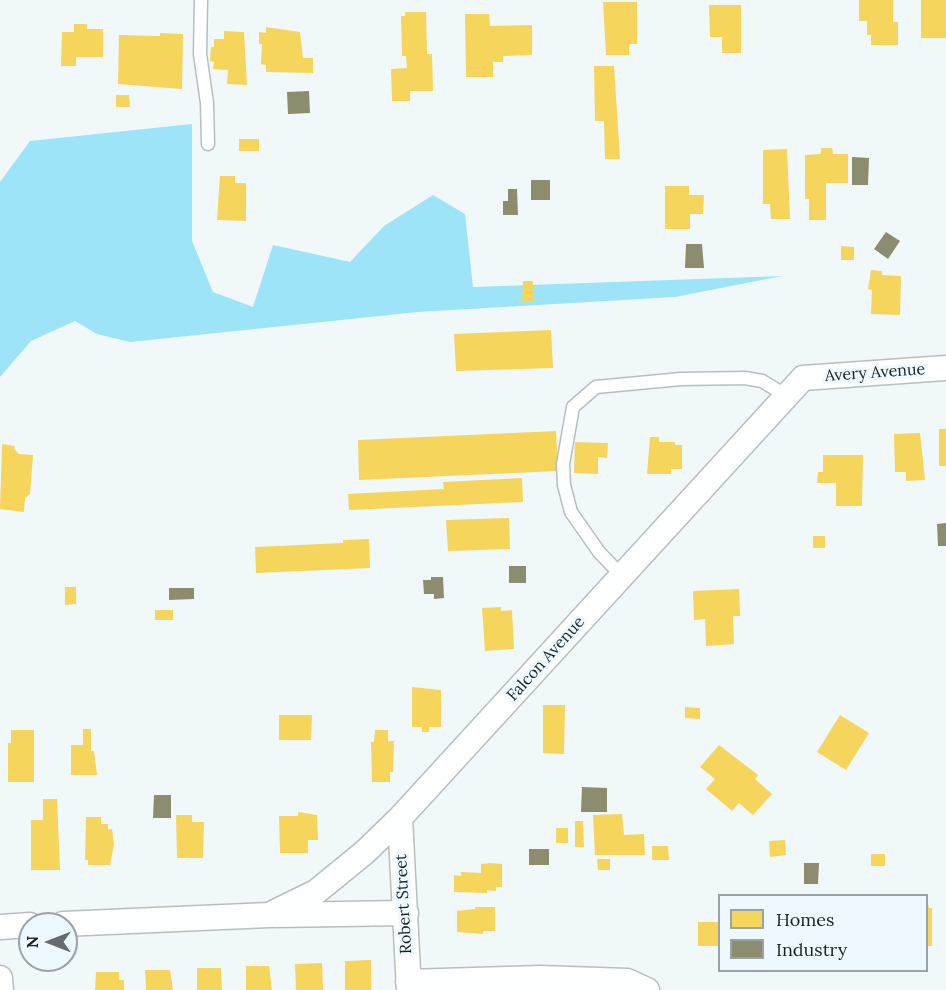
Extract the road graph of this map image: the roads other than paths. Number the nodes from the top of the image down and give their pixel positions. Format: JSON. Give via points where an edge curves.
{"nodes":[{"id":1,"x":201,"y":0,"type":"edge"},
{"id":2,"x":208,"y":144,"type":"dead end"},
{"id":3,"x":946,"y":368,"type":"edge"},
{"id":4,"x":803,"y":378,"type":"joint"},
{"id":5,"x":787,"y":396,"type":"junction"},
{"id":6,"x":622,"y":576,"type":"junction"},
{"id":7,"x":400,"y":818,"type":"junction"},
{"id":8,"x":406,"y":913,"type":"junction"},
{"id":9,"x":269,"y":915,"type":"junction"},
{"id":10,"x":78,"y":923,"type":"edge"},
{"id":11,"x":18,"y":926,"type":"edge"},
{"id":12,"x":0,"y":927,"type":"edge"},
{"id":13,"x":0,"y":978,"type":"edge"},
{"id":14,"x":408,"y":986,"type":"edge"},
{"id":15,"x":1,"y":990,"type":"edge"},
{"id":16,"x":647,"y":990,"type":"edge"}],
"edges":[{"from":1,"to":2,"type":"lane","via":[[200,54]]},
{"from":3,"to":4,"type":"street","name":"Avery Avenue"},
{"from":4,"to":5,"type":"street","name":"Falcon Avenue"},
{"from":5,"to":6,"type":"street","name":"Falcon Avenue"},
{"from":5,"to":6,"type":"lane","via":[[762,381],[745,378],[681,379],[596,387],[573,407],[563,464],[564,485],[572,512],[599,552]]},
{"from":6,"to":7,"type":"street","name":"Falcon Avenue"},
{"from":7,"to":8,"type":"street","name":"Robert Street"},
{"from":7,"to":9,"type":"street","name":"Falcon Avenue","via":[[316,892]]},
{"from":8,"to":9,"type":"street","name":"Falcon Avenue"},
{"from":8,"to":14,"type":"street","name":"Robert Street"},
{"from":9,"to":10,"type":"street","name":"Falcon Avenue"},
{"from":11,"to":12,"type":"street"},
{"from":13,"to":15,"type":"street"},
{"from":14,"to":16,"type":"street","via":[[540,978],[627,981]]}]}
